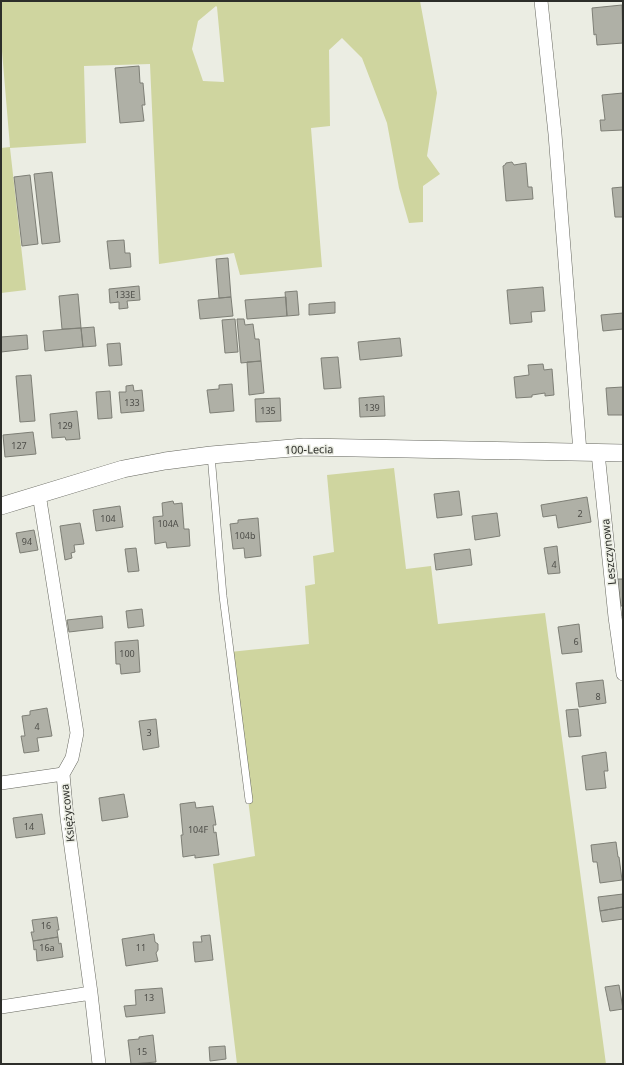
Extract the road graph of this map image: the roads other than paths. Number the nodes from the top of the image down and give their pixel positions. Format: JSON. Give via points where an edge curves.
{"nodes":[{"id":1,"x":541,"y":1,"type":"edge"},
{"id":2,"x":580,"y":452,"type":"junction"},
{"id":3,"x":598,"y":453,"type":"junction"},
{"id":4,"x":623,"y":453,"type":"edge"},
{"id":5,"x":211,"y":455,"type":"junction"},
{"id":6,"x":39,"y":494,"type":"junction"},
{"id":7,"x":1,"y":506,"type":"edge"},
{"id":8,"x":623,"y":674,"type":"edge"},
{"id":9,"x":63,"y":774,"type":"junction"},
{"id":10,"x":1,"y":783,"type":"edge"},
{"id":11,"x":249,"y":800,"type":"dead end"},
{"id":12,"x":91,"y":994,"type":"junction"},
{"id":13,"x":1,"y":1007,"type":"edge"},
{"id":14,"x":99,"y":1064,"type":"edge"}],
"edges":[{"from":1,"to":2,"type":"street","via":[[555,134]]},
{"from":2,"to":3,"type":"street","name":"100-Lecia"},
{"from":2,"to":5,"type":"street","name":"100-Lecia","via":[[304,448]]},
{"from":3,"to":4,"type":"street","name":"100-Lecia"},
{"from":3,"to":8,"type":"street","name":"Leszczynowa"},
{"from":5,"to":6,"type":"street","name":"100-Lecia","via":[[123,468]]},
{"from":5,"to":11,"type":"lane","via":[[223,596]]},
{"from":6,"to":7,"type":"street","name":"100-Lecia"},
{"from":6,"to":9,"type":"street","name":"Księżycowa","via":[[77,733],[72,758]]},
{"from":9,"to":10,"type":"street"},
{"from":9,"to":12,"type":"street","name":"Księżycowa"},
{"from":12,"to":13,"type":"street"},
{"from":12,"to":14,"type":"street","name":"Księżycowa"}]}
